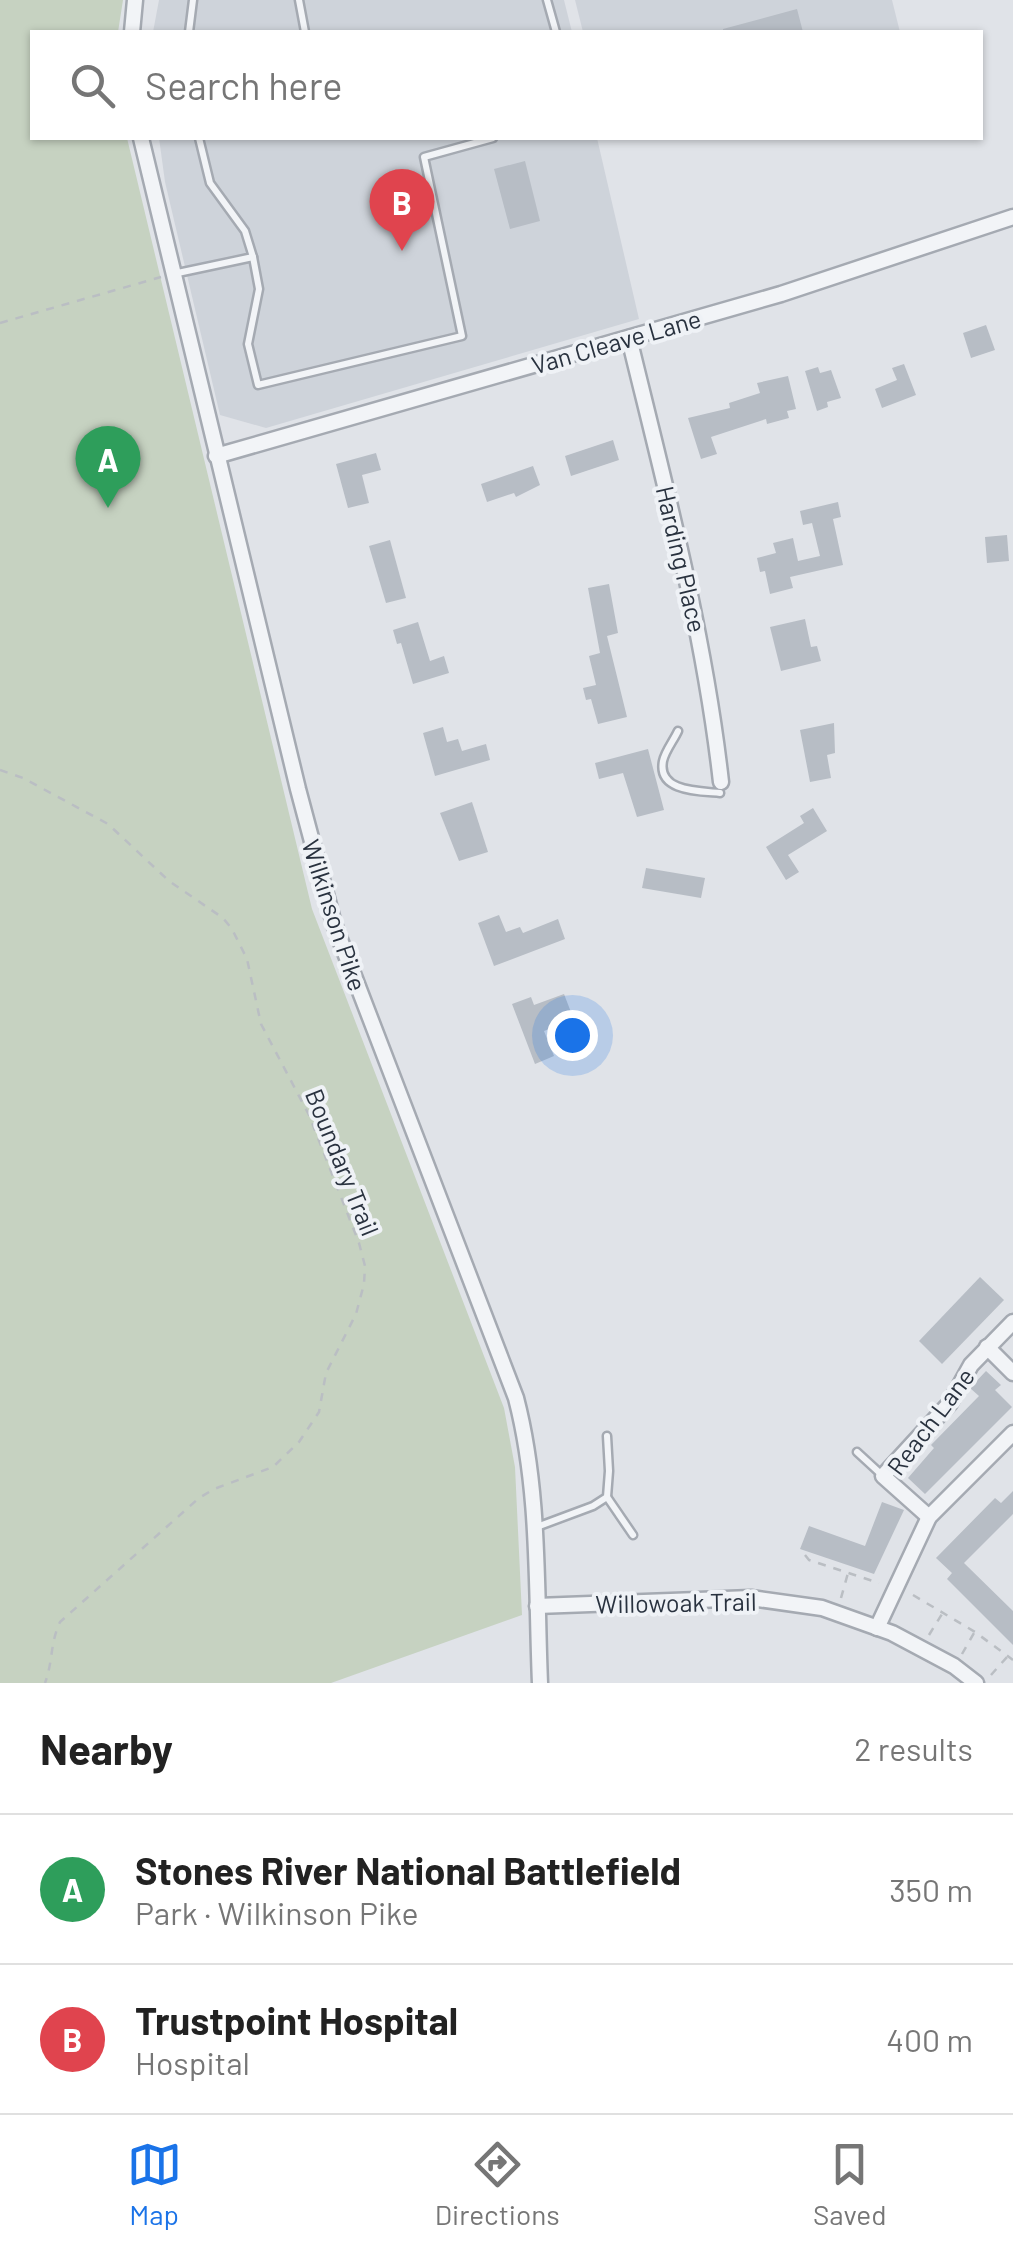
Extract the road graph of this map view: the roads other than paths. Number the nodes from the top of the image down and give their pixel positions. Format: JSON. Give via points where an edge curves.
{"nodes":[{"id":1,"x":136,"y":0,"type":"edge"},
{"id":2,"x":193,"y":0,"type":"edge"},
{"id":3,"x":299,"y":0,"type":"edge"},
{"id":4,"x":547,"y":0,"type":"edge"},
{"id":5,"x":132,"y":30,"type":"edge"},
{"id":6,"x":189,"y":30,"type":"edge"},
{"id":7,"x":305,"y":30,"type":"edge"},
{"id":8,"x":553,"y":30,"type":"edge"},
{"id":9,"x":141,"y":140,"type":"edge"},
{"id":10,"x":199,"y":140,"type":"edge"},
{"id":11,"x":487,"y":140,"type":"edge"},
{"id":12,"x":1013,"y":217,"type":"edge"},
{"id":13,"x":253,"y":256,"type":"junction"},
{"id":14,"x":172,"y":274,"type":"junction"},
{"id":15,"x":629,"y":338,"type":"junction"},
{"id":16,"x":216,"y":456,"type":"junction"},
{"id":17,"x":678,"y":731,"type":"dead end"},
{"id":18,"x":720,"y":788,"type":"joint"},
{"id":19,"x":1013,"y":1322,"type":"edge"},
{"id":20,"x":987,"y":1347,"type":"junction"},
{"id":21,"x":1013,"y":1372,"type":"edge"},
{"id":22,"x":607,"y":1436,"type":"dead end"},
{"id":23,"x":1010,"y":1442,"type":"edge"},
{"id":24,"x":857,"y":1452,"type":"dead end"},
{"id":25,"x":883,"y":1476,"type":"junction"},
{"id":26,"x":606,"y":1496,"type":"junction"},
{"id":27,"x":929,"y":1517,"type":"junction"},
{"id":28,"x":533,"y":1528,"type":"junction"},
{"id":29,"x":634,"y":1535,"type":"dead end"},
{"id":30,"x":537,"y":1606,"type":"junction"},
{"id":31,"x":878,"y":1628,"type":"junction"},
{"id":32,"x":540,"y":1683,"type":"edge"},
{"id":33,"x":976,"y":1683,"type":"edge"}],
"edges":[{"from":1,"to":5,"type":"street"},
{"from":2,"to":6,"type":"lane"},
{"from":3,"to":7,"type":"lane"},
{"from":4,"to":8,"type":"lane"},
{"from":9,"to":14,"type":"street","name":"Wilkinson Pike"},
{"from":10,"to":13,"type":"lane","via":[[210,183],[245,231]]},
{"from":11,"to":13,"type":"lane","via":[[424,157],[462,336],[258,385],[248,344],[259,289]]},
{"from":12,"to":15,"type":"street","name":"Van Cleave Lane"},
{"from":13,"to":14,"type":"lane"},
{"from":14,"to":16,"type":"street","name":"Wilkinson Pike"},
{"from":15,"to":16,"type":"street","name":"Van Cleave Lane"},
{"from":15,"to":18,"type":"street","name":"Harding Place","via":[[694,605]]},
{"from":16,"to":28,"type":"street","name":"Wilkinson Pike","via":[[334,924],[516,1398]]},
{"from":17,"to":18,"type":"lane","via":[[662,762],[665,776],[678,788]]},
{"from":19,"to":20,"type":"street","name":"Reach Lane"},
{"from":20,"to":21,"type":"street"},
{"from":20,"to":25,"type":"street","name":"Reach Lane","via":[[950,1403]]},
{"from":22,"to":26,"type":"lane"},
{"from":23,"to":27,"type":"street"},
{"from":24,"to":25,"type":"lane"},
{"from":25,"to":27,"type":"street","name":"Reach Lane"},
{"from":26,"to":28,"type":"lane"},
{"from":26,"to":29,"type":"lane"},
{"from":27,"to":31,"type":"street"},
{"from":28,"to":30,"type":"street","name":"Wilkinson Pike"},
{"from":30,"to":31,"type":"street","name":"Willowoak Trail","via":[[751,1598],[822,1608]]},
{"from":30,"to":32,"type":"street","name":"Wilkinson Pike"},
{"from":31,"to":33,"type":"street","name":"Willowoak Trail"}]}
